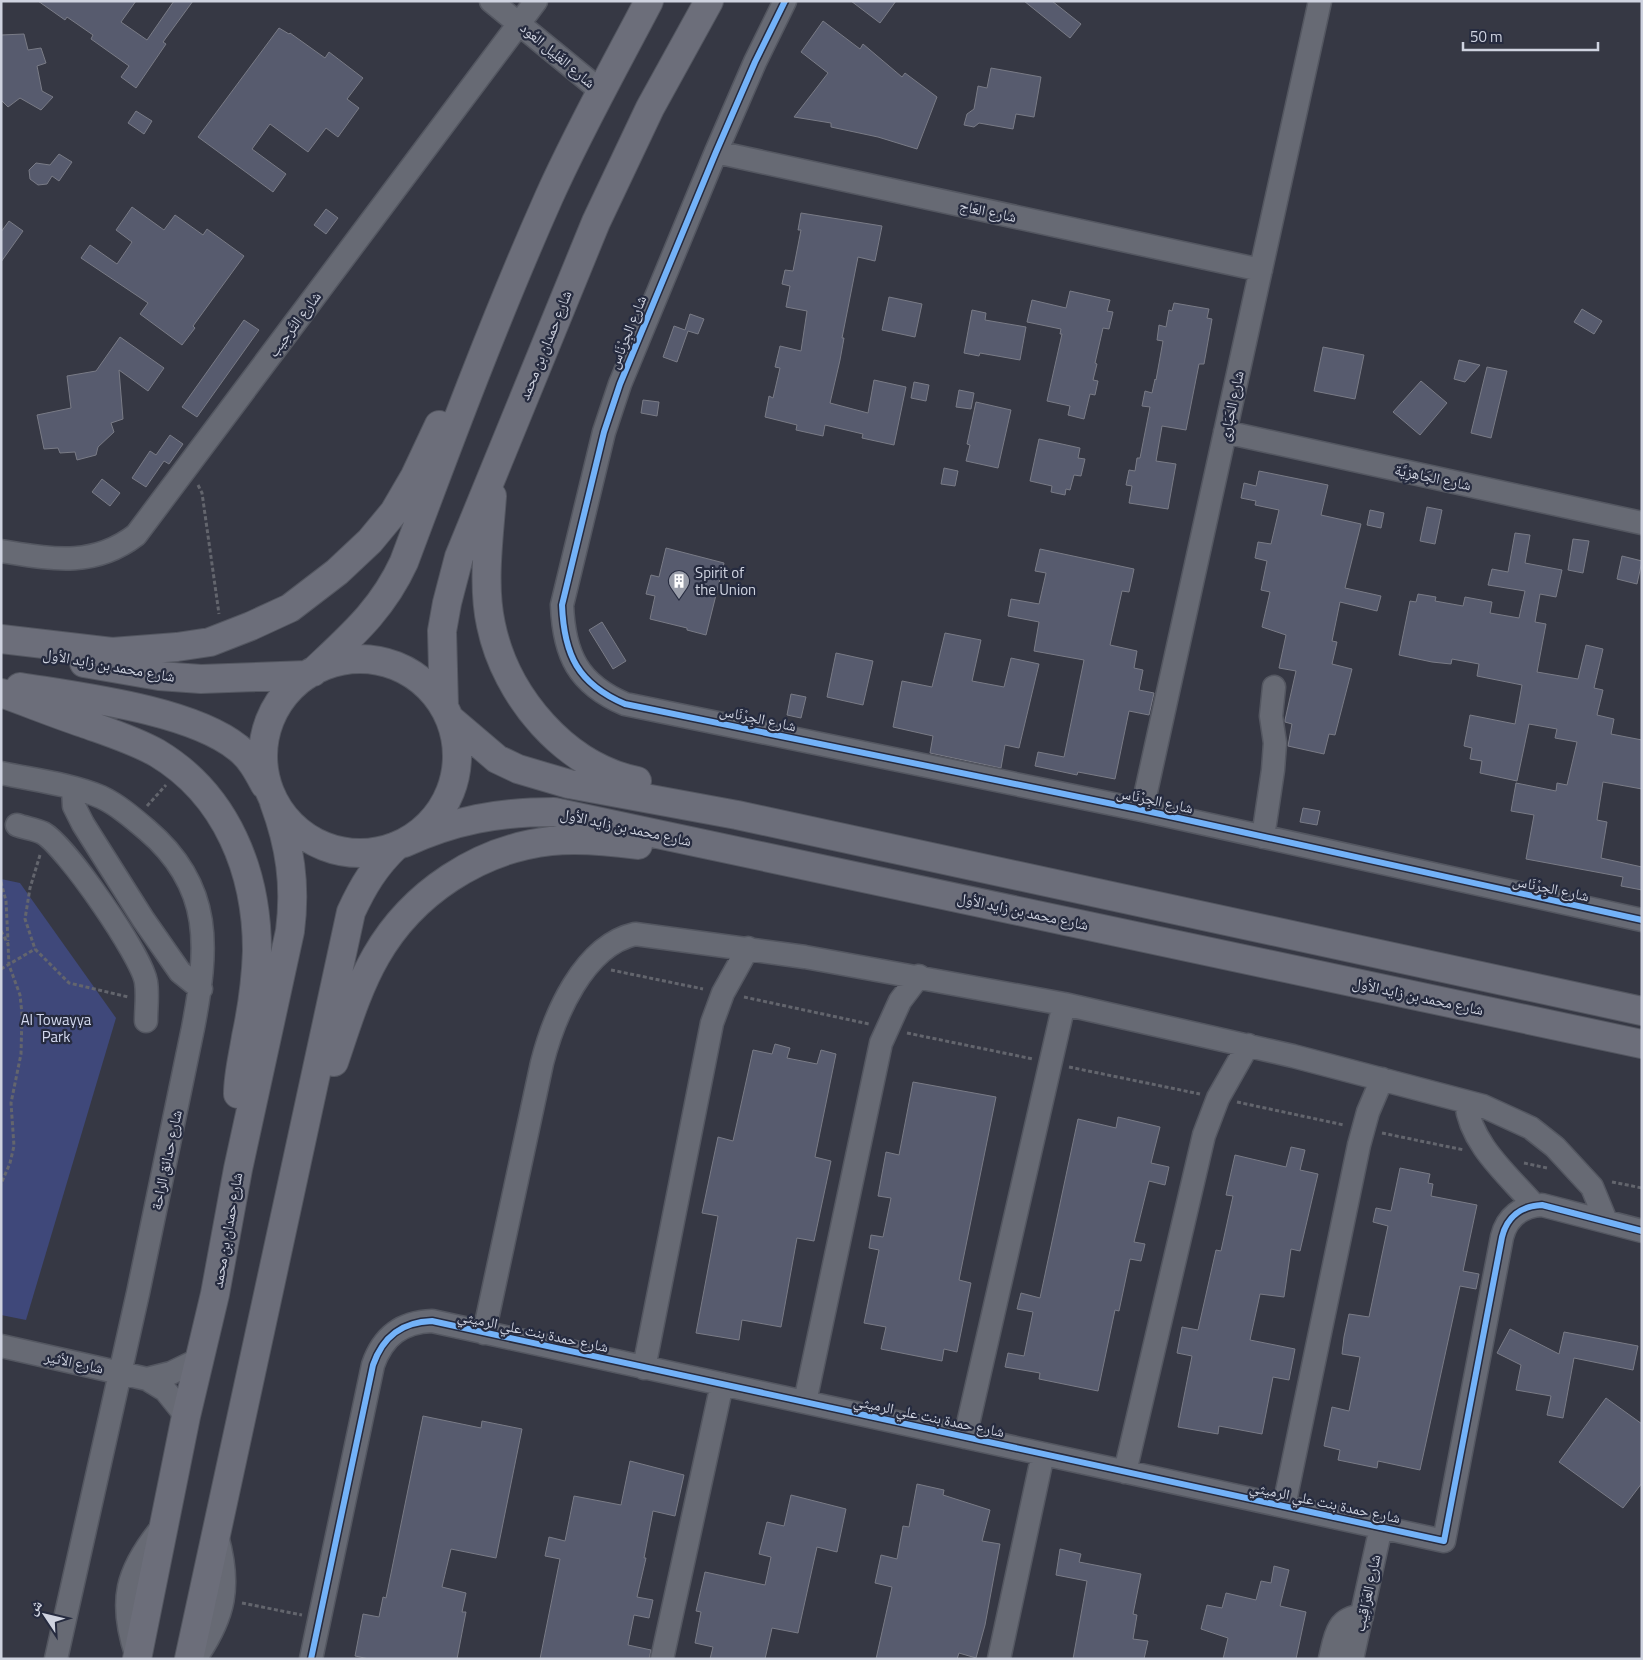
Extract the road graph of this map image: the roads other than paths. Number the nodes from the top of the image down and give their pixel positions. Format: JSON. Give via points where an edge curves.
{"nodes":[{"id":1,"x":491,"y":1,"type":"edge"},
{"id":2,"x":536,"y":1,"type":"edge"},
{"id":3,"x":649,"y":1,"type":"edge"},
{"id":4,"x":709,"y":1,"type":"edge"},
{"id":5,"x":785,"y":1,"type":"edge"},
{"id":6,"x":1320,"y":1,"type":"edge"},
{"id":7,"x":520,"y":23,"type":"junction"},
{"id":8,"x":601,"y":91,"type":"junction"},
{"id":9,"x":716,"y":152,"type":"junction"},
{"id":10,"x":1261,"y":270,"type":"junction"},
{"id":11,"x":498,"y":316,"type":"junction"},
{"id":12,"x":1225,"y":432,"type":"junction"},
{"id":13,"x":494,"y":470,"type":"junction"},
{"id":14,"x":1642,"y":522,"type":"edge"},
{"id":15,"x":1,"y":551,"type":"edge"},
{"id":16,"x":1,"y":639,"type":"edge"},
{"id":17,"x":1,"y":646,"type":"edge"},
{"id":18,"x":310,"y":673,"type":"junction"},
{"id":19,"x":1,"y":684,"type":"edge"},
{"id":20,"x":1274,"y":687,"type":"dead end"},
{"id":21,"x":1,"y":693,"type":"edge"},
{"id":22,"x":447,"y":713,"type":"junction"},
{"id":23,"x":1,"y":774,"type":"edge"},
{"id":24,"x":73,"y":788,"type":"junction"},
{"id":25,"x":272,"y":798,"type":"junction"},
{"id":26,"x":1142,"y":810,"type":"junction"},
{"id":27,"x":737,"y":815,"type":"junction"},
{"id":28,"x":17,"y":825,"type":"dead end"},
{"id":29,"x":1263,"y":837,"type":"junction"},
{"id":30,"x":400,"y":844,"type":"junction"},
{"id":31,"x":728,"y":848,"type":"junction"},
{"id":32,"x":1642,"y":920,"type":"edge"},
{"id":33,"x":748,"y":948,"type":"junction"},
{"id":34,"x":919,"y":976,"type":"junction"},
{"id":35,"x":201,"y":989,"type":"junction"},
{"id":36,"x":1064,"y":1004,"type":"junction"},
{"id":37,"x":146,"y":1010,"type":"road end"},
{"id":38,"x":1642,"y":1010,"type":"edge"},
{"id":39,"x":1642,"y":1044,"type":"edge"},
{"id":40,"x":1248,"y":1045,"type":"junction"},
{"id":41,"x":1382,"y":1078,"type":"junction"},
{"id":42,"x":1466,"y":1102,"type":"junction"},
{"id":43,"x":238,"y":1169,"type":"junction"},
{"id":44,"x":290,"y":1191,"type":"junction"},
{"id":45,"x":1534,"y":1205,"type":"junction"},
{"id":46,"x":1606,"y":1221,"type":"junction"},
{"id":47,"x":1642,"y":1231,"type":"edge"},
{"id":48,"x":484,"y":1332,"type":"junction"},
{"id":49,"x":1,"y":1346,"type":"edge"},
{"id":50,"x":200,"y":1359,"type":"junction"},
{"id":51,"x":644,"y":1368,"type":"junction"},
{"id":52,"x":119,"y":1372,"type":"junction"},
{"id":53,"x":147,"y":1379,"type":"junction"},
{"id":54,"x":722,"y":1384,"type":"junction"},
{"id":55,"x":805,"y":1402,"type":"junction"},
{"id":56,"x":186,"y":1416,"type":"junction"},
{"id":57,"x":965,"y":1437,"type":"junction"},
{"id":58,"x":1043,"y":1454,"type":"junction"},
{"id":59,"x":1125,"y":1472,"type":"junction"},
{"id":60,"x":1284,"y":1506,"type":"junction"},
{"id":61,"x":1381,"y":1527,"type":"junction"},
{"id":62,"x":216,"y":1534,"type":"junction"},
{"id":63,"x":1362,"y":1616,"type":"junction"},
{"id":64,"x":137,"y":1658,"type":"edge"},
{"id":65,"x":56,"y":1659,"type":"edge"},
{"id":66,"x":190,"y":1659,"type":"edge"},
{"id":67,"x":194,"y":1659,"type":"edge"},
{"id":68,"x":311,"y":1659,"type":"edge"},
{"id":69,"x":662,"y":1659,"type":"edge"},
{"id":70,"x":999,"y":1659,"type":"edge"},
{"id":71,"x":1330,"y":1659,"type":"edge"},
{"id":72,"x":1352,"y":1659,"type":"edge"}],
"edges":[{"from":1,"to":7,"type":"street","name":"شارع الغَلِيل العُود"},
{"from":2,"to":7,"type":"street","name":"شارع التَّرحِيب"},
{"from":3,"to":8,"type":"main road"},
{"from":4,"to":13,"type":"main road","name":"شارع حمدان بن محمد","via":[[650,108],[596,222]]},
{"from":5,"to":9,"type":"street","name":"شارع الجِرْنَاس"},
{"from":6,"to":10,"type":"street","name":"شارع الحَبَارى"},
{"from":7,"to":8,"type":"street","name":"شارع الغَلِيل العُود"},
{"from":7,"to":15,"type":"street","name":"شارع التَّرحِيب","via":[[136,535],[106,552],[67,560]]},
{"from":8,"to":11,"type":"main road","via":[[550,196]]},
{"from":9,"to":10,"type":"street","name":"شارع العَاج"},
{"from":9,"to":26,"type":"street","name":"شارع الجِرْنَاس","via":[[620,384],[604,432],[562,605],[563,632],[568,651],[578,669],[607,696],[625,704]]},
{"from":10,"to":12,"type":"street","name":"شارع الحَبَارى"},
{"from":11,"to":16,"type":"main road","via":[[462,377],[415,476],[394,512],[370,541],[337,572],[290,608],[210,642],[177,647],[112,652]]},
{"from":11,"to":18,"type":"main road","via":[[392,587],[371,615]]},
{"from":12,"to":14,"type":"street","name":"شارع الجَاهِزِيَّة"},
{"from":12,"to":26,"type":"street","name":"شارع الحَبَارى"},
{"from":13,"to":22,"type":"main road","name":"شارع حمدان بن محمد","via":[[459,557],[446,603],[441,644]]},
{"from":13,"to":27,"type":"main road","via":[[487,579],[491,626],[503,662],[530,709],[552,734],[594,767],[618,777],[703,797]]},
{"from":17,"to":18,"type":"main road","name":"شارع محمد بن زايد الأول","via":[[158,676],[201,679]]},
{"from":18,"to":22,"type":"main road","name":"شارع محمد بن زايد الأول","via":[[346,660],[380,661],[412,674],[426,685]]},
{"from":18,"to":25,"type":"main road","via":[[284,696],[270,722],[263,751],[266,780]]},
{"from":19,"to":25,"type":"main road","via":[[104,701],[178,719],[210,732],[238,748],[254,765]]},
{"from":20,"to":29,"type":"street","via":[[1271,716],[1275,743]]},
{"from":21,"to":43,"type":"main road","via":[[124,737],[156,753],[179,769],[212,803],[233,835],[248,871],[255,911],[257,952],[253,1000],[238,1088]]},
{"from":22,"to":27,"type":"main road","name":"شارع محمد بن زايد الأول","via":[[497,759],[518,769],[569,784]]},
{"from":22,"to":30,"type":"main road","name":"شارع حمدان بن محمد","via":[[456,762],[451,787],[440,809],[424,828]]},
{"from":23,"to":24,"type":"street","name":"شارع حدائق الراحة"},
{"from":24,"to":35,"type":"street","via":[[74,806],[144,919],[180,972]]},
{"from":24,"to":35,"type":"street","name":"شارع حدائق الراحة","via":[[102,798],[135,820],[156,838],[186,874],[202,926]]},
{"from":25,"to":30,"type":"main road","via":[[296,829],[326,847],[361,853]]},
{"from":25,"to":43,"type":"main road","name":"شارع حمدان بن محمد","via":[[286,833],[292,865],[293,909]]},
{"from":26,"to":29,"type":"street","name":"شارع الجِرْنَاس"},
{"from":27,"to":38,"type":"main road","name":"شارع محمد بن زايد الأول"},
{"from":28,"to":37,"type":"street","via":[[43,834],[68,858],[135,956],[146,981]]},
{"from":29,"to":32,"type":"street","name":"شارع الجِرْنَاس"},
{"from":30,"to":31,"type":"main road","name":"شارع محمد بن زايد الأول","via":[[431,831],[484,816],[554,812]]},
{"from":30,"to":44,"type":"main road","via":[[373,871],[351,912]]},
{"from":31,"to":39,"type":"main road","name":"شارع محمد بن زايد الأول"},
{"from":31,"to":44,"type":"main road","via":[[690,851],[611,842],[551,841],[521,846],[492,856],[444,882],[403,918],[365,976]]},
{"from":33,"to":34,"type":"street","name":"شارع حمدة بنت علي الرميثي"},
{"from":33,"to":48,"type":"street","name":"شارع حمدة بنت علي الرميثي","via":[[635,934],[607,946],[589,966],[559,1011],[546,1045]]},
{"from":33,"to":51,"type":"street","via":[[723,993],[709,1038]]},
{"from":34,"to":36,"type":"street","name":"شارع حمدة بنت علي الرميثي"},
{"from":34,"to":55,"type":"street","via":[[900,1001],[886,1028]]},
{"from":35,"to":52,"type":"street","name":"شارع حدائق الراحة"},
{"from":36,"to":40,"type":"street","name":"شارع حمدة بنت علي الرميثي"},
{"from":36,"to":57,"type":"street","name":"شارع حمدة بنت علي الرميثي"},
{"from":40,"to":41,"type":"street","name":"شارع حمدة بنت علي الرميثي"},
{"from":40,"to":59,"type":"street","via":[[1218,1098],[1198,1154]]},
{"from":41,"to":42,"type":"street","name":"شارع حمدة بنت علي الرميثي"},
{"from":41,"to":60,"type":"street","name":"شارع حمدة بنت علي الرميثي","via":[[1363,1129]]},
{"from":42,"to":45,"type":"street","via":[[1473,1131]]},
{"from":42,"to":46,"type":"street","name":"شارع حمدة بنت علي الرميثي","via":[[1500,1112],[1531,1128],[1555,1147],[1583,1176],[1598,1198]]},
{"from":43,"to":50,"type":"main road","name":"شارع حمدان بن محمد"},
{"from":44,"to":62,"type":"main road"},
{"from":45,"to":46,"type":"street"},
{"from":45,"to":61,"type":"street","name":"شارع حمدة بنت علي الرميثي","via":[[1513,1216],[1502,1237],[1444,1541]]},
{"from":46,"to":47,"type":"street"},
{"from":48,"to":51,"type":"street","name":"شارع حمدة بنت علي الرميثي"},
{"from":48,"to":68,"type":"street","name":"شارع حمدة بنت علي الرميثي","via":[[432,1321],[419,1322],[394,1332],[377,1352]]},
{"from":49,"to":52,"type":"street","name":"شارع الأثير"},
{"from":50,"to":53,"type":"street","name":"شارع الأثير","via":[[171,1373]]},
{"from":50,"to":56,"type":"main road","name":"شارع حمدان بن محمد"},
{"from":51,"to":54,"type":"street","name":"شارع حمدة بنت علي الرميثي"},
{"from":52,"to":53,"type":"street","name":"شارع الأثير"},
{"from":52,"to":65,"type":"street","name":"شارع حدائق الراحة"},
{"from":53,"to":56,"type":"street","name":"شارع الأثير","via":[[165,1390]]},
{"from":54,"to":55,"type":"street","name":"شارع حمدة بنت علي الرميثي"},
{"from":54,"to":69,"type":"street"},
{"from":55,"to":57,"type":"street","name":"شارع حمدة بنت علي الرميثي"},
{"from":56,"to":64,"type":"main road","name":"شارع حمدان بن محمد"},
{"from":57,"to":58,"type":"street","name":"شارع حمدة بنت علي الرميثي"},
{"from":58,"to":59,"type":"street","name":"شارع حمدة بنت علي الرميثي"},
{"from":58,"to":70,"type":"street"},
{"from":59,"to":60,"type":"street","name":"شارع حمدة بنت علي الرميثي"},
{"from":60,"to":61,"type":"street","name":"شارع حمدة بنت علي الرميثي"},
{"from":61,"to":63,"type":"street","name":"شارع العَرَاقِيب"},
{"from":62,"to":66,"type":"main road"},
{"from":62,"to":67,"type":"street","via":[[225,1575],[223,1599],[214,1629]]},
{"from":63,"to":71,"type":"street","via":[[1347,1619],[1337,1629]]},
{"from":63,"to":72,"type":"street","name":"شارع العَرَاقِيب"}]}
